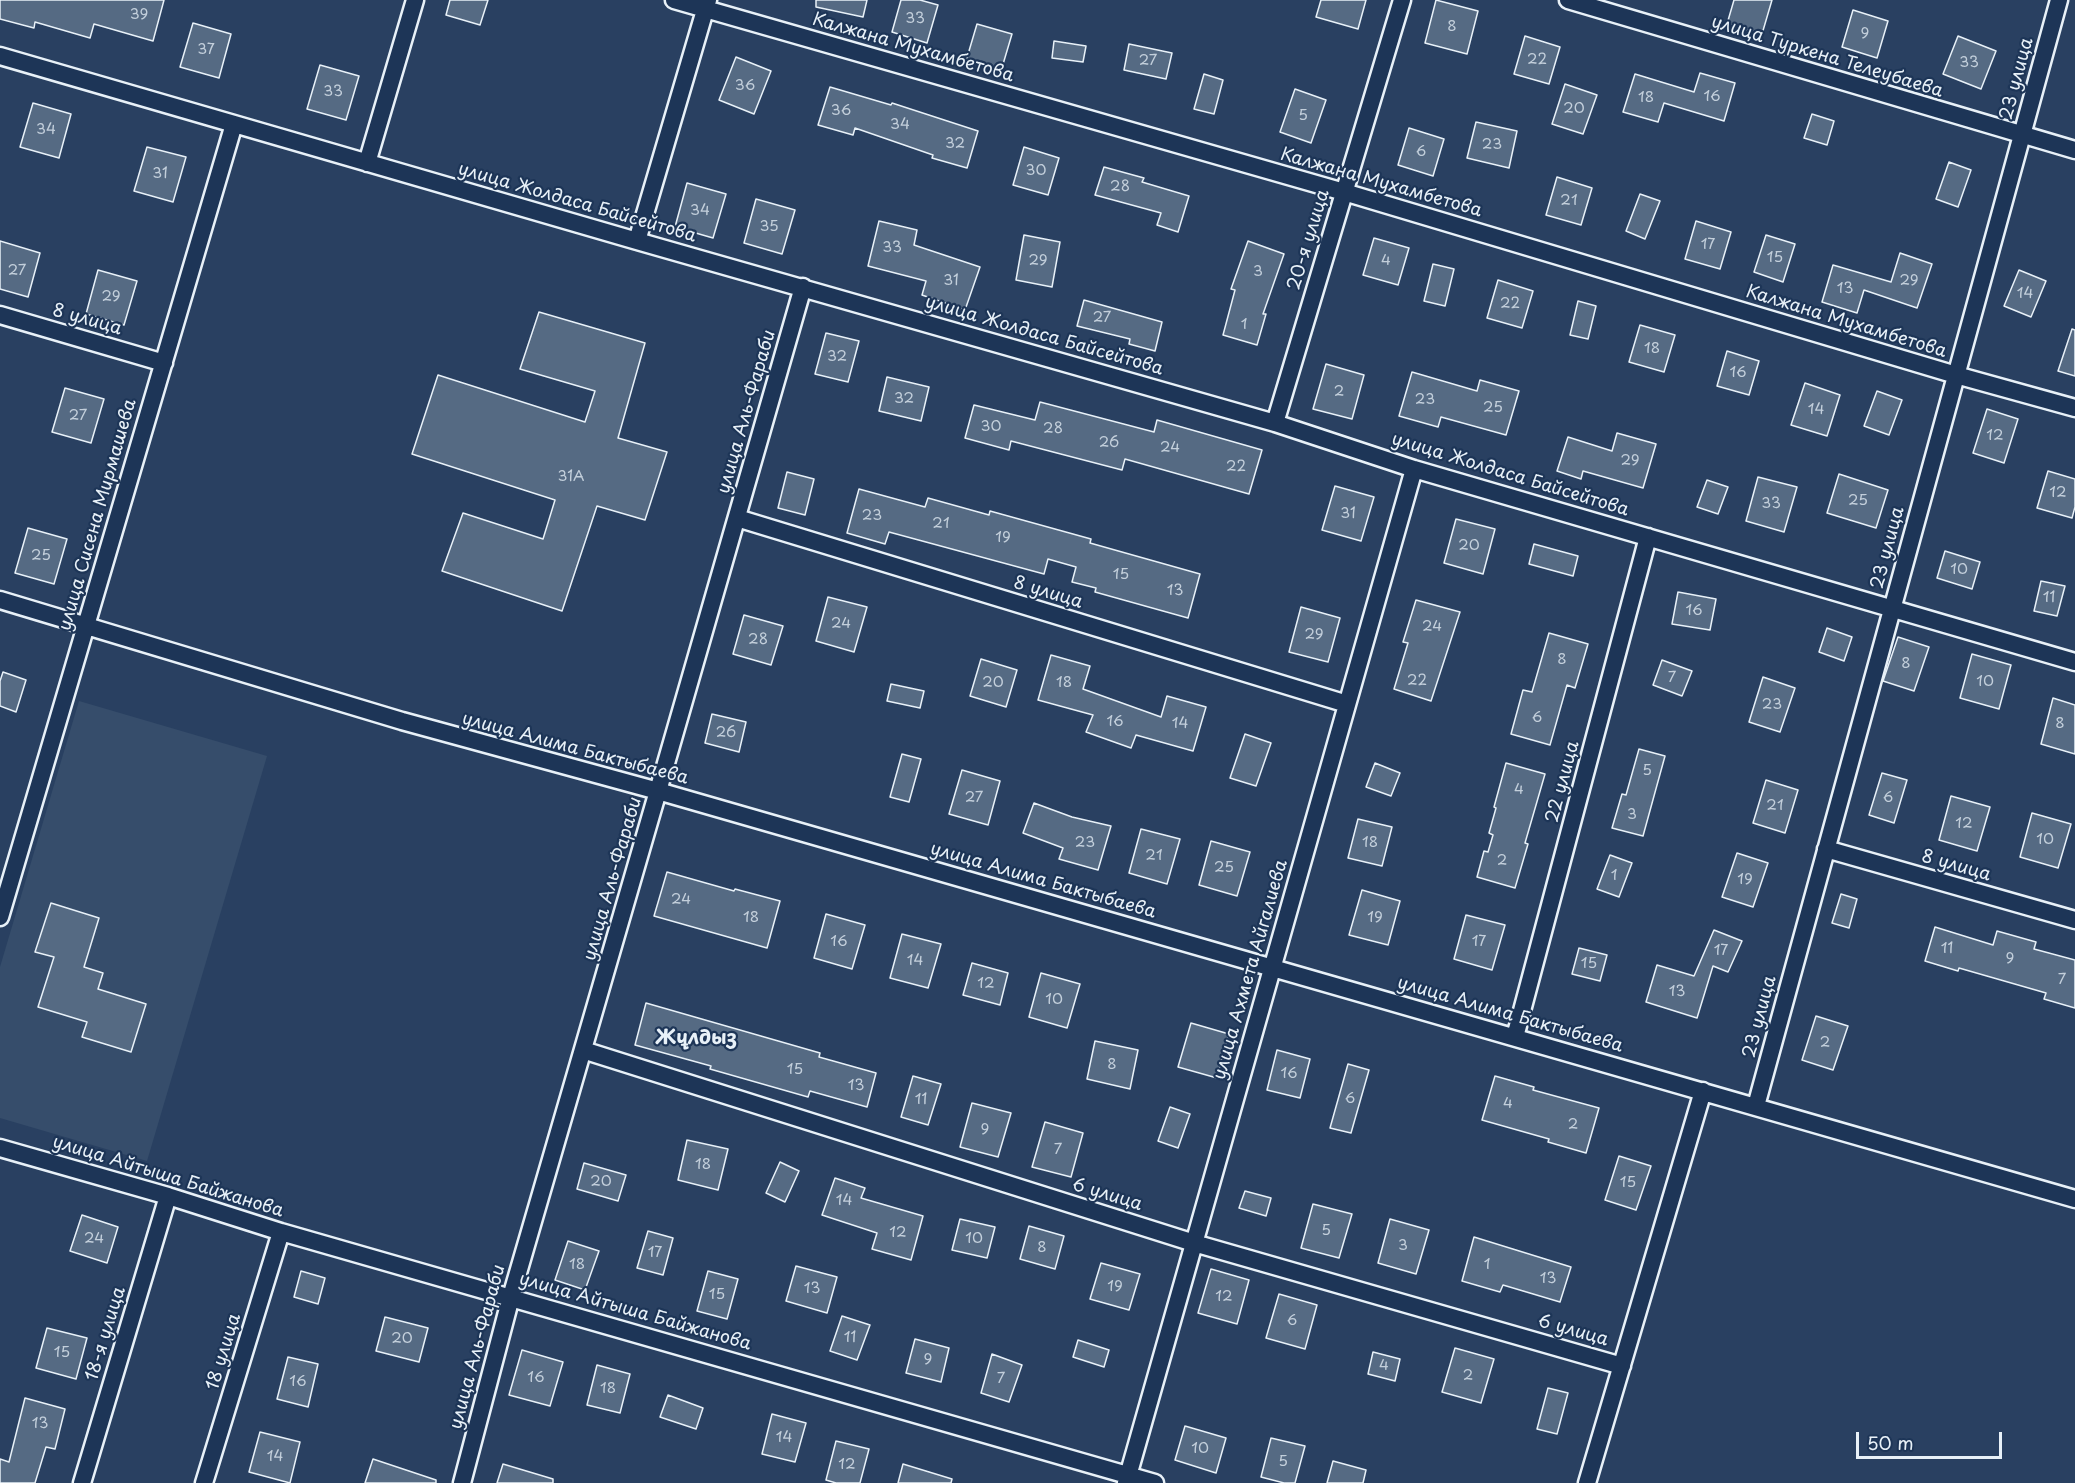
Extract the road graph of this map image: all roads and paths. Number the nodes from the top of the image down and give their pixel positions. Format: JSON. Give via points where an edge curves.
{"nodes":[{"id":1,"x":415,"y":0,"type":"edge"},
{"id":2,"x":674,"y":0,"type":"edge"},
{"id":3,"x":1402,"y":0,"type":"edge"},
{"id":4,"x":1568,"y":0,"type":"edge"},
{"id":5,"x":2059,"y":0,"type":"edge"},
{"id":6,"x":707,"y":5,"type":"edge"},
{"id":7,"x":0,"y":56,"type":"edge"},
{"id":8,"x":234,"y":124,"type":"junction"},
{"id":9,"x":2022,"y":136,"type":"junction"},
{"id":10,"x":2075,"y":150,"type":"edge"},
{"id":11,"x":368,"y":163,"type":"junction"},
{"id":12,"x":1344,"y":192,"type":"junction"},
{"id":13,"x":637,"y":241,"type":"junction"},
{"id":14,"x":803,"y":287,"type":"junction"},
{"id":15,"x":0,"y":315,"type":"edge"},
{"id":16,"x":164,"y":363,"type":"junction"},
{"id":17,"x":1956,"y":375,"type":"junction"},
{"id":18,"x":2075,"y":408,"type":"edge"},
{"id":19,"x":1275,"y":423,"type":"junction"},
{"id":20,"x":1414,"y":468,"type":"junction"},
{"id":21,"x":736,"y":518,"type":"junction"},
{"id":22,"x":1648,"y":537,"type":"junction"},
{"id":23,"x":0,"y":600,"type":"edge"},
{"id":24,"x":1892,"y":608,"type":"junction"},
{"id":25,"x":86,"y":625,"type":"junction"},
{"id":26,"x":2075,"y":662,"type":"edge"},
{"id":27,"x":1347,"y":704,"type":"junction"},
{"id":28,"x":658,"y":791,"type":"junction"},
{"id":29,"x":1826,"y":849,"type":"junction"},
{"id":30,"x":4,"y":889,"type":"edge"},
{"id":31,"x":0,"y":917,"type":"edge"},
{"id":32,"x":2075,"y":920,"type":"edge"},
{"id":33,"x":1273,"y":967,"type":"junction"},
{"id":34,"x":1515,"y":1037,"type":"junction"},
{"id":35,"x":583,"y":1050,"type":"junction"},
{"id":36,"x":1703,"y":1091,"type":"junction"},
{"id":37,"x":1756,"y":1106,"type":"junction"},
{"id":38,"x":0,"y":1148,"type":"edge"},
{"id":39,"x":168,"y":1196,"type":"junction"},
{"id":40,"x":2075,"y":1199,"type":"edge"},
{"id":41,"x":281,"y":1232,"type":"junction"},
{"id":42,"x":1194,"y":1243,"type":"junction"},
{"id":43,"x":511,"y":1297,"type":"junction"},
{"id":44,"x":1622,"y":1366,"type":"junction"},
{"id":45,"x":1127,"y":1479,"type":"edge"},
{"id":46,"x":82,"y":1483,"type":"edge"},
{"id":47,"x":204,"y":1483,"type":"edge"},
{"id":48,"x":462,"y":1483,"type":"edge"},
{"id":49,"x":1155,"y":1483,"type":"edge"},
{"id":50,"x":1587,"y":1483,"type":"edge"}],
"edges":[{"from":1,"to":11,"type":"street"},
{"from":2,"to":6,"type":"street","name":"Калжана Мухамбетова"},
{"from":3,"to":12,"type":"street","name":"20-я улица"},
{"from":4,"to":9,"type":"street","name":"улица Туркена Телеубаева"},
{"from":5,"to":9,"type":"street","name":"23 улица"},
{"from":6,"to":12,"type":"street","name":"Калжана Мухамбетова"},
{"from":6,"to":13,"type":"street"},
{"from":7,"to":8,"type":"street","name":"улица Жолдаса Байсейтова"},
{"from":8,"to":11,"type":"street","name":"улица Жолдаса Байсейтова"},
{"from":8,"to":16,"type":"street","name":"улица Сисена Мирмашева"},
{"from":9,"to":10,"type":"street","name":"улица Туркена Телеубаева"},
{"from":9,"to":17,"type":"street","name":"23 улица"},
{"from":11,"to":13,"type":"street","name":"улица Жолдаса Байсейтова"},
{"from":12,"to":17,"type":"street","name":"Калжана Мухамбетова"},
{"from":12,"to":19,"type":"street","name":"20-я улица"},
{"from":13,"to":14,"type":"street","name":"улица Жолдаса Байсейтова"},
{"from":14,"to":19,"type":"street","name":"улица Жолдаса Байсейтова"},
{"from":14,"to":21,"type":"street","name":"улица Аль-Фараби"},
{"from":15,"to":16,"type":"street","name":"8 улица"},
{"from":16,"to":25,"type":"street","name":"улица Сисена Мирмашева"},
{"from":17,"to":18,"type":"street","name":"Калжана Мухамбетова"},
{"from":17,"to":24,"type":"street","name":"23 улица"},
{"from":19,"to":20,"type":"street","name":"улица Жолдаса Байсейтова"},
{"from":20,"to":22,"type":"street","name":"улица Жолдаса Байсейтова"},
{"from":20,"to":27,"type":"street","name":"улица Ахмета Айгалиева"},
{"from":21,"to":27,"type":"street","name":"8 улица"},
{"from":21,"to":28,"type":"street","name":"улица Аль-Фараби"},
{"from":22,"to":24,"type":"street","name":"улица Жолдаса Байсейтова"},
{"from":22,"to":34,"type":"street","name":"22 улица"},
{"from":23,"to":25,"type":"street","name":"улица Алима Бактыбаева"},
{"from":24,"to":26,"type":"street","name":"улица Жолдаса Байсейтова"},
{"from":24,"to":29,"type":"street","name":"23 улица"},
{"from":25,"to":28,"type":"street","name":"улица Алима Бактыбаева","via":[[402,721]]},
{"from":25,"to":30,"type":"street","name":"улица Сисена Мирмашева"},
{"from":27,"to":33,"type":"street","name":"улица Ахмета Айгалиева"},
{"from":28,"to":33,"type":"street","name":"улица Алима Бактыбаева"},
{"from":28,"to":35,"type":"street","name":"улица Аль-Фараби"},
{"from":29,"to":32,"type":"street","name":"8 улица"},
{"from":29,"to":37,"type":"street","name":"23 улица"},
{"from":30,"to":31,"type":"street","name":"улица Сисена Мирмашева"},
{"from":33,"to":34,"type":"street","name":"улица Алима Бактыбаева"},
{"from":33,"to":42,"type":"street","name":"улица Ахмета Айгалиева"},
{"from":34,"to":36,"type":"street","name":"улица Алима Бактыбаева"},
{"from":35,"to":42,"type":"street","name":"6 улица"},
{"from":35,"to":43,"type":"street","name":"улица Аль-Фараби"},
{"from":36,"to":37,"type":"street","name":"улица Алима Бактыбаева"},
{"from":36,"to":44,"type":"street"},
{"from":37,"to":40,"type":"street","name":"улица Алима Бактыбаева"},
{"from":38,"to":39,"type":"street","name":"улица Айтыша Байжанова"},
{"from":39,"to":41,"type":"street","name":"улица Айтыша Байжанова"},
{"from":39,"to":46,"type":"street","name":"18-я улица"},
{"from":41,"to":43,"type":"street","name":"улица Айтыша Байжанова"},
{"from":41,"to":47,"type":"street","name":"18 улица"},
{"from":42,"to":44,"type":"street","name":"6 улица"},
{"from":42,"to":45,"type":"street","name":"улица Ахмета Айгалиева"},
{"from":43,"to":45,"type":"street","name":"улица Айтыша Байжанова"},
{"from":43,"to":48,"type":"street","name":"улица Аль-Фараби"},
{"from":44,"to":50,"type":"street"},
{"from":45,"to":49,"type":"street","name":"улица Айтыша Байжанова"}]}
